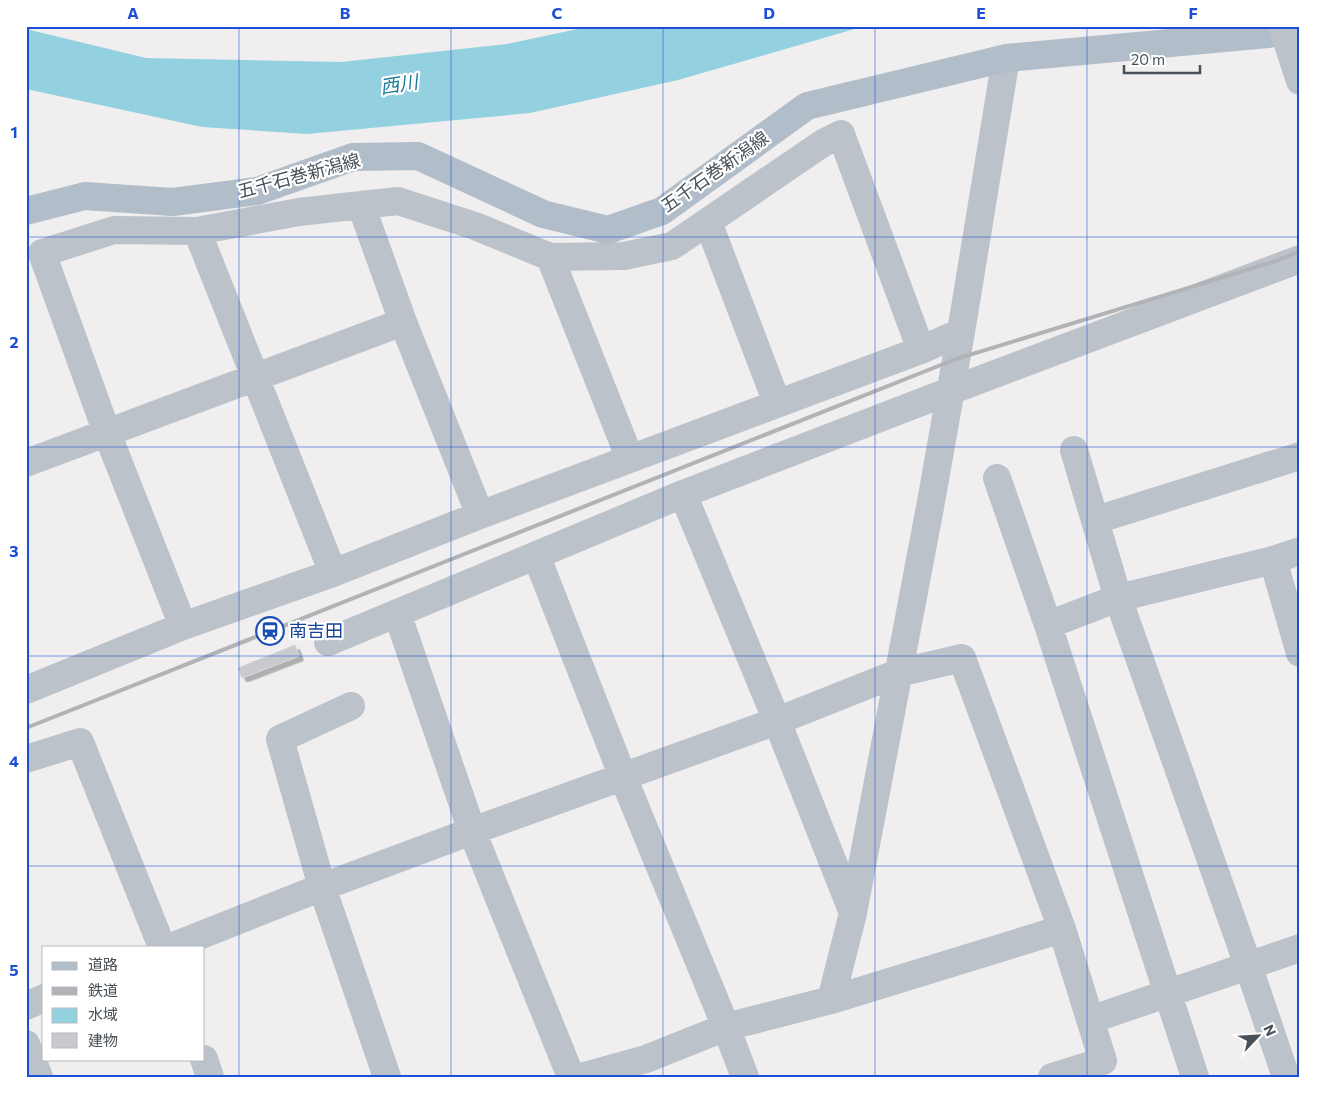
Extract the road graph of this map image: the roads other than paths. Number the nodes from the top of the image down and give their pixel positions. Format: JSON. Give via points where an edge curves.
{"nodes":[{"id":1,"x":1282,"y":26,"type":"edge"},
{"id":2,"x":1294,"y":26,"type":"edge"},
{"id":3,"x":1006,"y":58,"type":"junction"},
{"id":4,"x":1300,"y":81,"type":"edge"},
{"id":5,"x":361,"y":205,"type":"junction"},
{"id":6,"x":26,"y":211,"type":"edge"},
{"id":7,"x":708,"y":222,"type":"junction"},
{"id":8,"x":197,"y":231,"type":"junction"},
{"id":9,"x":34,"y":255,"type":"edge"},
{"id":10,"x":550,"y":257,"type":"junction"},
{"id":11,"x":1300,"y":259,"type":"edge"},
{"id":12,"x":403,"y":322,"type":"junction"},
{"id":13,"x":961,"y":332,"type":"junction"},
{"id":14,"x":921,"y":350,"type":"junction"},
{"id":15,"x":254,"y":378,"type":"junction"},
{"id":16,"x":950,"y":391,"type":"junction"},
{"id":17,"x":777,"y":404,"type":"junction"},
{"id":18,"x":107,"y":433,"type":"junction"},
{"id":19,"x":1074,"y":450,"type":"dead end"},
{"id":20,"x":1300,"y":456,"type":"edge"},
{"id":21,"x":630,"y":459,"type":"junction"},
{"id":22,"x":26,"y":463,"type":"edge"},
{"id":23,"x":997,"y":478,"type":"dead end"},
{"id":24,"x":683,"y":494,"type":"junction"},
{"id":25,"x":480,"y":515,"type":"junction"},
{"id":26,"x":1096,"y":520,"type":"junction"},
{"id":27,"x":1300,"y":551,"type":"edge"},
{"id":28,"x":536,"y":556,"type":"junction"},
{"id":29,"x":1273,"y":560,"type":"junction"},
{"id":30,"x":333,"y":573,"type":"junction"},
{"id":31,"x":1118,"y":598,"type":"junction"},
{"id":32,"x":397,"y":613,"type":"junction"},
{"id":33,"x":1048,"y":625,"type":"junction"},
{"id":34,"x":183,"y":626,"type":"junction"},
{"id":35,"x":328,"y":642,"type":"dead end"},
{"id":36,"x":1300,"y":653,"type":"edge"},
{"id":37,"x":898,"y":674,"type":"junction"},
{"id":38,"x":28,"y":686,"type":"edge"},
{"id":39,"x":351,"y":706,"type":"dead end"},
{"id":40,"x":777,"y":721,"type":"junction"},
{"id":41,"x":26,"y":759,"type":"edge"},
{"id":42,"x":623,"y":777,"type":"junction"},
{"id":43,"x":472,"y":830,"type":"junction"},
{"id":44,"x":322,"y":887,"type":"junction"},
{"id":45,"x":853,"y":913,"type":"junction"},
{"id":46,"x":1062,"y":929,"type":"junction"},
{"id":47,"x":162,"y":946,"type":"edge"},
{"id":48,"x":174,"y":946,"type":"edge"},
{"id":49,"x":1300,"y":948,"type":"edge"},
{"id":50,"x":1248,"y":965,"type":"junction"},
{"id":51,"x":1169,"y":993,"type":"junction"},
{"id":52,"x":42,"y":999,"type":"edge"},
{"id":53,"x":831,"y":1000,"type":"junction"},
{"id":54,"x":26,"y":1006,"type":"edge"},
{"id":55,"x":1090,"y":1020,"type":"junction"},
{"id":56,"x":726,"y":1027,"type":"junction"},
{"id":57,"x":26,"y":1044,"type":"edge"},
{"id":58,"x":204,"y":1060,"type":"edge"},
{"id":59,"x":649,"y":1068,"type":"edge"},
{"id":60,"x":38,"y":1077,"type":"edge"},
{"id":61,"x":210,"y":1077,"type":"edge"},
{"id":62,"x":388,"y":1077,"type":"edge"},
{"id":63,"x":571,"y":1077,"type":"edge"},
{"id":64,"x":581,"y":1077,"type":"edge"},
{"id":65,"x":745,"y":1077,"type":"edge"},
{"id":66,"x":1052,"y":1077,"type":"edge"},
{"id":67,"x":1195,"y":1077,"type":"edge"},
{"id":68,"x":1286,"y":1077,"type":"edge"}],
"edges":[{"from":1,"to":4,"type":"street","bridge":true},
{"from":2,"to":3,"type":"main road","name":"五千石巻新潟線","via":[[1268,34]]},
{"from":3,"to":6,"type":"main road","name":"五千石巻新潟線","via":[[807,106],[662,211],[608,230],[543,214],[418,156],[353,157],[257,191],[173,202],[85,196]]},
{"from":3,"to":13,"type":"street"},
{"from":5,"to":8,"type":"street","via":[[299,212]]},
{"from":5,"to":10,"type":"street","via":[[398,201],[475,226]]},
{"from":5,"to":12,"type":"street"},
{"from":7,"to":10,"type":"street","via":[[672,246],[624,256]]},
{"from":7,"to":14,"type":"street","via":[[841,134]]},
{"from":7,"to":17,"type":"street"},
{"from":8,"to":9,"type":"street","via":[[114,230]]},
{"from":8,"to":15,"type":"street"},
{"from":9,"to":18,"type":"street"},
{"from":10,"to":21,"type":"street"},
{"from":11,"to":16,"type":"street"},
{"from":12,"to":15,"type":"street"},
{"from":12,"to":25,"type":"street"},
{"from":13,"to":14,"type":"street"},
{"from":13,"to":16,"type":"street"},
{"from":14,"to":17,"type":"street"},
{"from":15,"to":18,"type":"street"},
{"from":15,"to":30,"type":"street"},
{"from":16,"to":24,"type":"street"},
{"from":16,"to":37,"type":"street"},
{"from":17,"to":21,"type":"street"},
{"from":18,"to":22,"type":"street"},
{"from":18,"to":34,"type":"street"},
{"from":19,"to":26,"type":"street"},
{"from":20,"to":26,"type":"street"},
{"from":21,"to":25,"type":"street"},
{"from":23,"to":33,"type":"street"},
{"from":24,"to":28,"type":"street"},
{"from":24,"to":40,"type":"street"},
{"from":25,"to":30,"type":"street"},
{"from":26,"to":31,"type":"street"},
{"from":27,"to":29,"type":"street"},
{"from":28,"to":32,"type":"street"},
{"from":28,"to":42,"type":"street"},
{"from":29,"to":31,"type":"street"},
{"from":29,"to":36,"type":"street"},
{"from":30,"to":34,"type":"street"},
{"from":31,"to":33,"type":"street"},
{"from":31,"to":50,"type":"street"},
{"from":32,"to":35,"type":"street"},
{"from":32,"to":43,"type":"street"},
{"from":33,"to":51,"type":"street"},
{"from":34,"to":38,"type":"street"},
{"from":37,"to":40,"type":"street"},
{"from":37,"to":45,"type":"street"},
{"from":37,"to":46,"type":"street","via":[[962,658]]},
{"from":39,"to":44,"type":"street","via":[[280,739]]},
{"from":40,"to":42,"type":"street"},
{"from":40,"to":45,"type":"street"},
{"from":41,"to":47,"type":"street","via":[[80,742]]},
{"from":42,"to":43,"type":"street"},
{"from":42,"to":56,"type":"street"},
{"from":43,"to":44,"type":"street"},
{"from":43,"to":63,"type":"street"},
{"from":44,"to":48,"type":"street"},
{"from":44,"to":62,"type":"street"},
{"from":45,"to":53,"type":"street"},
{"from":46,"to":53,"type":"street"},
{"from":46,"to":55,"type":"street"},
{"from":49,"to":50,"type":"street"},
{"from":50,"to":51,"type":"street"},
{"from":50,"to":68,"type":"street"},
{"from":51,"to":55,"type":"street"},
{"from":51,"to":67,"type":"street"},
{"from":52,"to":54,"type":"street"},
{"from":53,"to":56,"type":"street"},
{"from":55,"to":66,"type":"street","via":[[1103,1061]]},
{"from":56,"to":59,"type":"street"},
{"from":56,"to":65,"type":"street"},
{"from":57,"to":60,"type":"street"},
{"from":58,"to":61,"type":"street"},
{"from":59,"to":64,"type":"street"}]}
